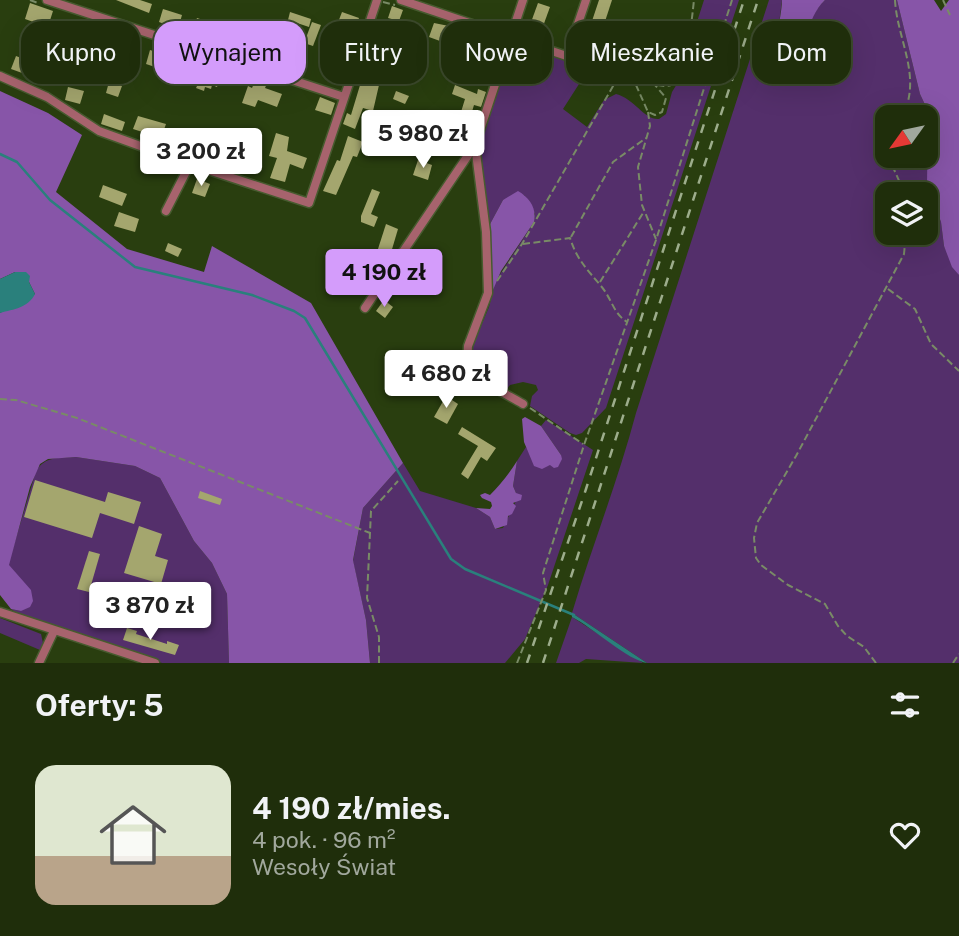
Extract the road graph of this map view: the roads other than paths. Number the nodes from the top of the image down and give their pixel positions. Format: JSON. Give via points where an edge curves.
{"nodes":[{"id":1,"x":47,"y":0,"type":"edge"},
{"id":2,"x":377,"y":0,"type":"edge"},
{"id":3,"x":401,"y":0,"type":"edge"},
{"id":4,"x":523,"y":0,"type":"edge"},
{"id":5,"x":586,"y":0,"type":"edge"},
{"id":6,"x":461,"y":21,"type":"edge"},
{"id":7,"x":516,"y":21,"type":"edge"},
{"id":8,"x":579,"y":21,"type":"edge"},
{"id":9,"x":0,"y":76,"type":"edge"},
{"id":10,"x":495,"y":84,"type":"edge"},
{"id":11,"x":344,"y":97,"type":"junction"},
{"id":12,"x":475,"y":145,"type":"junction"},
{"id":13,"x":190,"y":164,"type":"junction"},
{"id":14,"x":166,"y":211,"type":"dead end"},
{"id":15,"x":365,"y":308,"type":"dead end"},
{"id":16,"x":523,"y":404,"type":"road end"},
{"id":17,"x":0,"y":612,"type":"edge"},
{"id":18,"x":54,"y":631,"type":"junction"},
{"id":19,"x":39,"y":663,"type":"edge"},
{"id":20,"x":155,"y":663,"type":"edge"}],
"edges":[{"from":1,"to":11,"type":"street"},
{"from":2,"to":11,"type":"street"},
{"from":3,"to":6,"type":"street"},
{"from":4,"to":7,"type":"street"},
{"from":5,"to":8,"type":"street"},
{"from":9,"to":13,"type":"street","via":[[47,97],[99,131]]},
{"from":10,"to":12,"type":"street"},
{"from":11,"to":13,"type":"street","via":[[309,202]]},
{"from":12,"to":15,"type":"street"},
{"from":12,"to":16,"type":"street","via":[[488,293],[468,346],[469,364],[479,377]]},
{"from":13,"to":14,"type":"street"},
{"from":17,"to":18,"type":"street"},
{"from":18,"to":19,"type":"street"},
{"from":18,"to":20,"type":"street"}]}
